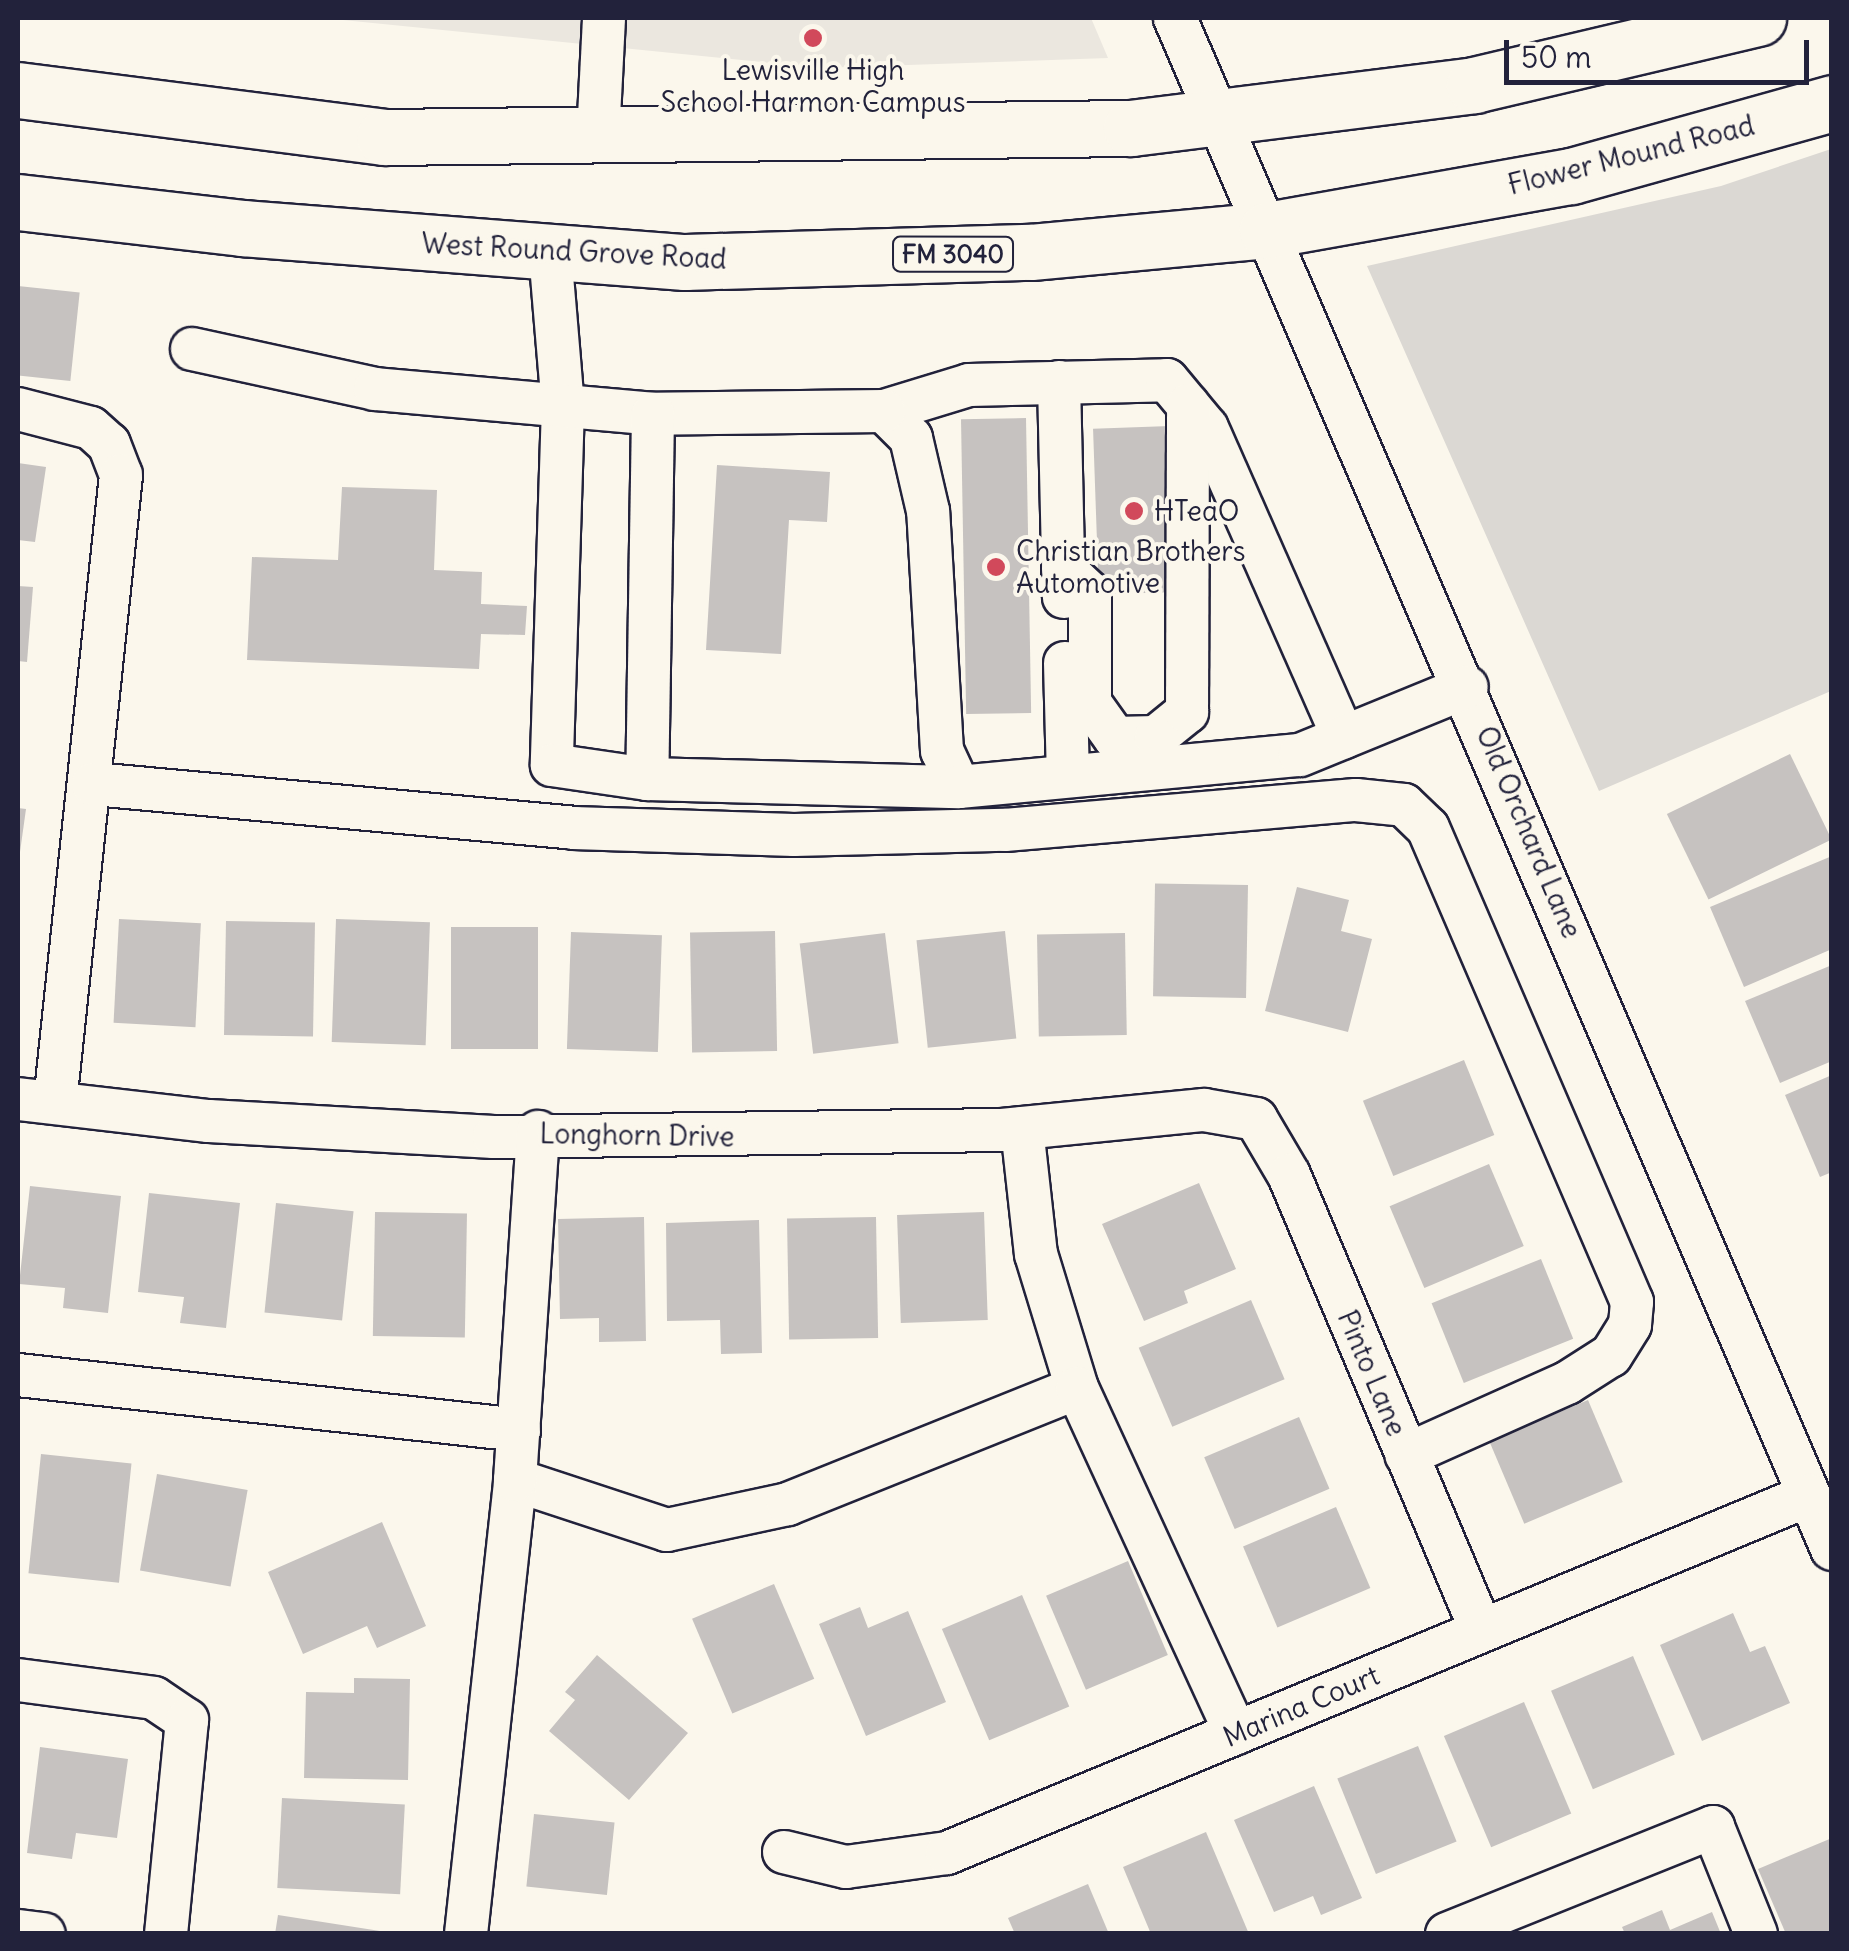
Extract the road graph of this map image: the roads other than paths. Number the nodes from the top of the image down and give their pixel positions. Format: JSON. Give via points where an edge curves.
{"nodes":[{"id":1,"x":604,"y":18,"type":"edge"},
{"id":2,"x":1175,"y":18,"type":"edge"},
{"id":3,"x":1758,"y":18,"type":"edge"},
{"id":4,"x":18,"y":90,"type":"edge"},
{"id":5,"x":1832,"y":103,"type":"edge"},
{"id":6,"x":1219,"y":119,"type":"junction"},
{"id":7,"x":598,"y":137,"type":"junction"},
{"id":8,"x":18,"y":202,"type":"edge"},
{"id":9,"x":1288,"y":226,"type":"junction"},
{"id":10,"x":550,"y":252,"type":"junction"},
{"id":11,"x":192,"y":349,"type":"dead end"},
{"id":12,"x":1059,"y":382,"type":"junction"},
{"id":13,"x":1188,"y":405,"type":"junction"},
{"id":14,"x":562,"y":406,"type":"junction"},
{"id":15,"x":18,"y":409,"type":"edge"},
{"id":16,"x":884,"y":411,"type":"junction"},
{"id":17,"x":652,"y":414,"type":"junction"},
{"id":18,"x":1063,"y":568,"type":"junction"},
{"id":19,"x":1467,"y":688,"type":"junction"},
{"id":20,"x":1343,"y":737,"type":"junction"},
{"id":21,"x":1068,"y":776,"type":"junction"},
{"id":22,"x":646,"y":780,"type":"junction"},
{"id":23,"x":93,"y":784,"type":"junction"},
{"id":24,"x":959,"y":786,"type":"junction"},
{"id":25,"x":36,"y":1101,"type":"edge"},
{"id":26,"x":1256,"y":1119,"type":"joint"},
{"id":27,"x":1022,"y":1128,"type":"junction"},
{"id":28,"x":538,"y":1132,"type":"junction"},
{"id":29,"x":18,"y":1376,"type":"edge"},
{"id":30,"x":1077,"y":1388,"type":"junction"},
{"id":31,"x":519,"y":1430,"type":"junction"},
{"id":32,"x":1406,"y":1454,"type":"junction"},
{"id":33,"x":516,"y":1480,"type":"junction"},
{"id":34,"x":1809,"y":1496,"type":"junction"},
{"id":35,"x":1832,"y":1548,"type":"edge"},
{"id":36,"x":1480,"y":1630,"type":"junction"},
{"id":37,"x":18,"y":1680,"type":"edge"},
{"id":38,"x":1236,"y":1733,"type":"junction"},
{"id":39,"x":784,"y":1852,"type":"dead end"},
{"id":40,"x":18,"y":1931,"type":"edge"},
{"id":41,"x":44,"y":1934,"type":"edge"},
{"id":42,"x":166,"y":1934,"type":"edge"},
{"id":43,"x":466,"y":1934,"type":"edge"},
{"id":44,"x":1447,"y":1934,"type":"edge"},
{"id":45,"x":1756,"y":1934,"type":"edge"}],
"edges":[{"from":1,"to":7,"type":"street"},
{"from":2,"to":6,"type":"street","name":"Old Orchard Lane"},
{"from":3,"to":6,"type":"main road","via":[[1474,86]]},
{"from":4,"to":7,"type":"main road","via":[[384,136]]},
{"from":5,"to":9,"type":"main road","name":"Flower Mound Road","number":"FM 3040","via":[[1571,176]]},
{"from":6,"to":7,"type":"main road","via":[[944,136]]},
{"from":6,"to":9,"type":"street","name":"Old Orchard Lane"},
{"from":8,"to":10,"type":"main road","name":"West Round Grove Road","number":"FM 3040"},
{"from":9,"to":10,"type":"main road","name":"West Round Grove Road","number":"FM 3040","via":[[1031,252],[686,262]]},
{"from":9,"to":19,"type":"street","name":"Old Orchard Lane"},
{"from":10,"to":14,"type":"street"},
{"from":11,"to":14,"type":"street","via":[[375,389]]},
{"from":12,"to":13,"type":"street","via":[[1167,380]]},
{"from":12,"to":16,"type":"street","via":[[969,385]]},
{"from":12,"to":18,"type":"street"},
{"from":13,"to":18,"type":"street","via":[[1187,712],[1156,737],[1115,738],[1090,703],[1090,594]]},
{"from":13,"to":20,"type":"street","via":[[1207,428]]},
{"from":14,"to":17,"type":"street"},
{"from":14,"to":22,"type":"street","via":[[552,766]]},
{"from":15,"to":23,"type":"street","via":[[91,428],[109,444],[120,475]]},
{"from":16,"to":17,"type":"street"},
{"from":16,"to":24,"type":"street","via":[[911,438],[928,510],[942,751]]},
{"from":17,"to":22,"type":"street"},
{"from":18,"to":21,"type":"street"},
{"from":19,"to":20,"type":"street"},
{"from":19,"to":34,"type":"street","name":"Old Orchard Lane"},
{"from":20,"to":21,"type":"street","via":[[1300,755]]},
{"from":21,"to":24,"type":"street"},
{"from":22,"to":24,"type":"street"},
{"from":23,"to":25,"type":"street"},
{"from":23,"to":32,"type":"street","via":[[573,828],[775,835],[1004,830],[1356,800],[1404,805],[1428,828],[1632,1302],[1630,1325],[1611,1356],[1567,1384]]},
{"from":25,"to":28,"type":"street","name":"Longhorn Drive","via":[[209,1120],[494,1136]]},
{"from":26,"to":27,"type":"street","name":"Longhorn Drive","via":[[1204,1110]]},
{"from":26,"to":32,"type":"street","name":"Pinto Lane","via":[[1276,1146]]},
{"from":27,"to":28,"type":"street","name":"Longhorn Drive","via":[[780,1137]]},
{"from":27,"to":30,"type":"street","via":[[1036,1254]]},
{"from":28,"to":31,"type":"street"},
{"from":29,"to":31,"type":"street"},
{"from":30,"to":33,"type":"street","via":[[788,1504],[667,1530]]},
{"from":30,"to":38,"type":"street"},
{"from":31,"to":33,"type":"street"},
{"from":32,"to":36,"type":"street","name":"Pinto Lane"},
{"from":33,"to":43,"type":"street"},
{"from":34,"to":35,"type":"street","name":"Old Orchard Lane"},
{"from":34,"to":36,"type":"street","name":"Marina Court"},
{"from":36,"to":38,"type":"street","name":"Marina Court"},
{"from":37,"to":42,"type":"street","via":[[154,1698],[187,1720]]},
{"from":38,"to":39,"type":"street","name":"Marina Court","via":[[933,1857],[846,1867]]},
{"from":40,"to":41,"type":"street"},
{"from":44,"to":45,"type":"street","via":[[1713,1827]]}]}
